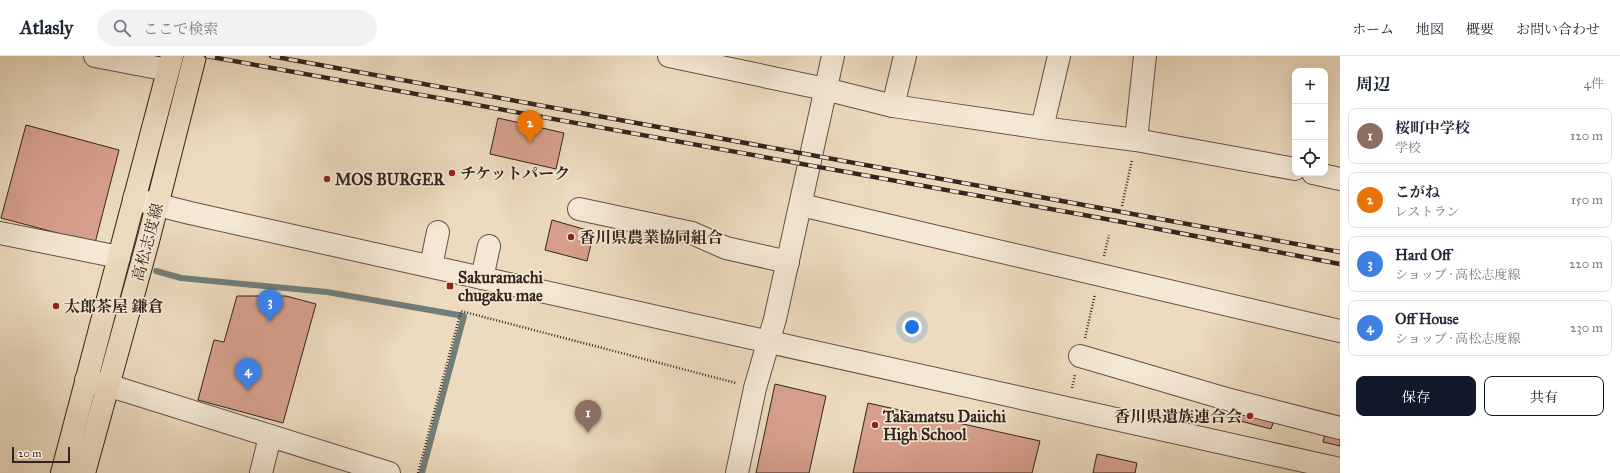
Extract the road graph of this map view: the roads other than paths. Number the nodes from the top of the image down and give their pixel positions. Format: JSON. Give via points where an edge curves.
{"nodes":[{"id":1,"x":95,"y":56,"type":"edge"},
{"id":2,"x":195,"y":56,"type":"edge"},
{"id":3,"x":669,"y":56,"type":"edge"},
{"id":4,"x":833,"y":56,"type":"edge"},
{"id":5,"x":905,"y":56,"type":"edge"},
{"id":6,"x":1059,"y":56,"type":"edge"},
{"id":7,"x":1145,"y":56,"type":"edge"},
{"id":8,"x":702,"y":60,"type":"edge"},
{"id":9,"x":170,"y":63,"type":"edge"},
{"id":10,"x":825,"y":89,"type":"junction"},
{"id":11,"x":893,"y":106,"type":"junction"},
{"id":12,"x":1042,"y":128,"type":"junction"},
{"id":13,"x":1136,"y":140,"type":"junction"},
{"id":14,"x":1292,"y":168,"type":"edge"},
{"id":15,"x":1326,"y":176,"type":"edge"},
{"id":16,"x":1340,"y":179,"type":"edge"},
{"id":17,"x":134,"y":199,"type":"junction"},
{"id":18,"x":157,"y":205,"type":"junction"},
{"id":19,"x":801,"y":205,"type":"junction"},
{"id":20,"x":579,"y":209,"type":"dead end"},
{"id":21,"x":438,"y":232,"type":"dead end"},
{"id":22,"x":0,"y":234,"type":"edge"},
{"id":23,"x":489,"y":246,"type":"dead end"},
{"id":24,"x":119,"y":257,"type":"junction"},
{"id":25,"x":788,"y":262,"type":"junction"},
{"id":26,"x":431,"y":266,"type":"junction"},
{"id":27,"x":482,"y":278,"type":"junction"},
{"id":28,"x":1340,"y":330,"type":"edge"},
{"id":29,"x":769,"y":342,"type":"junction"},
{"id":30,"x":1080,"y":356,"type":"road end"},
{"id":31,"x":86,"y":380,"type":"junction"},
{"id":32,"x":108,"y":386,"type":"junction"},
{"id":33,"x":1340,"y":428,"type":"edge"},
{"id":34,"x":270,"y":437,"type":"junction"},
{"id":35,"x":1340,"y":469,"type":"edge"},
{"id":36,"x":379,"y":471,"type":"edge"},
{"id":37,"x":62,"y":473,"type":"edge"},
{"id":38,"x":84,"y":473,"type":"edge"},
{"id":39,"x":261,"y":473,"type":"edge"},
{"id":40,"x":737,"y":473,"type":"edge"}],
"edges":[{"from":1,"to":9,"type":"street"},
{"from":2,"to":18,"type":"main road","name":"高松志度線"},
{"from":3,"to":8,"type":"street"},
{"from":4,"to":10,"type":"street"},
{"from":5,"to":11,"type":"street"},
{"from":6,"to":12,"type":"street"},
{"from":7,"to":13,"type":"street"},
{"from":8,"to":10,"type":"street"},
{"from":9,"to":17,"type":"main road","name":"高松志度線"},
{"from":10,"to":11,"type":"street"},
{"from":10,"to":19,"type":"street"},
{"from":11,"to":12,"type":"street"},
{"from":12,"to":13,"type":"street"},
{"from":13,"to":14,"type":"street"},
{"from":15,"to":16,"type":"street"},
{"from":17,"to":18,"type":"street"},
{"from":17,"to":24,"type":"main road","name":"高松志度線"},
{"from":18,"to":26,"type":"street"},
{"from":18,"to":32,"type":"main road","name":"高松志度線"},
{"from":19,"to":25,"type":"street"},
{"from":19,"to":28,"type":"street"},
{"from":20,"to":25,"type":"street","via":[[692,233],[726,248]]},
{"from":21,"to":26,"type":"street"},
{"from":22,"to":24,"type":"street"},
{"from":23,"to":27,"type":"street"},
{"from":24,"to":31,"type":"main road","name":"高松志度線"},
{"from":25,"to":29,"type":"street"},
{"from":26,"to":27,"type":"street"},
{"from":27,"to":29,"type":"street"},
{"from":29,"to":35,"type":"street"},
{"from":29,"to":40,"type":"street","via":[[755,388]]},
{"from":30,"to":33,"type":"street","via":[[1230,400]]},
{"from":31,"to":32,"type":"street"},
{"from":31,"to":37,"type":"main road","name":"高松志度線"},
{"from":32,"to":34,"type":"street"},
{"from":32,"to":38,"type":"main road","name":"高松志度線"},
{"from":34,"to":36,"type":"street"},
{"from":34,"to":39,"type":"street"}]}
